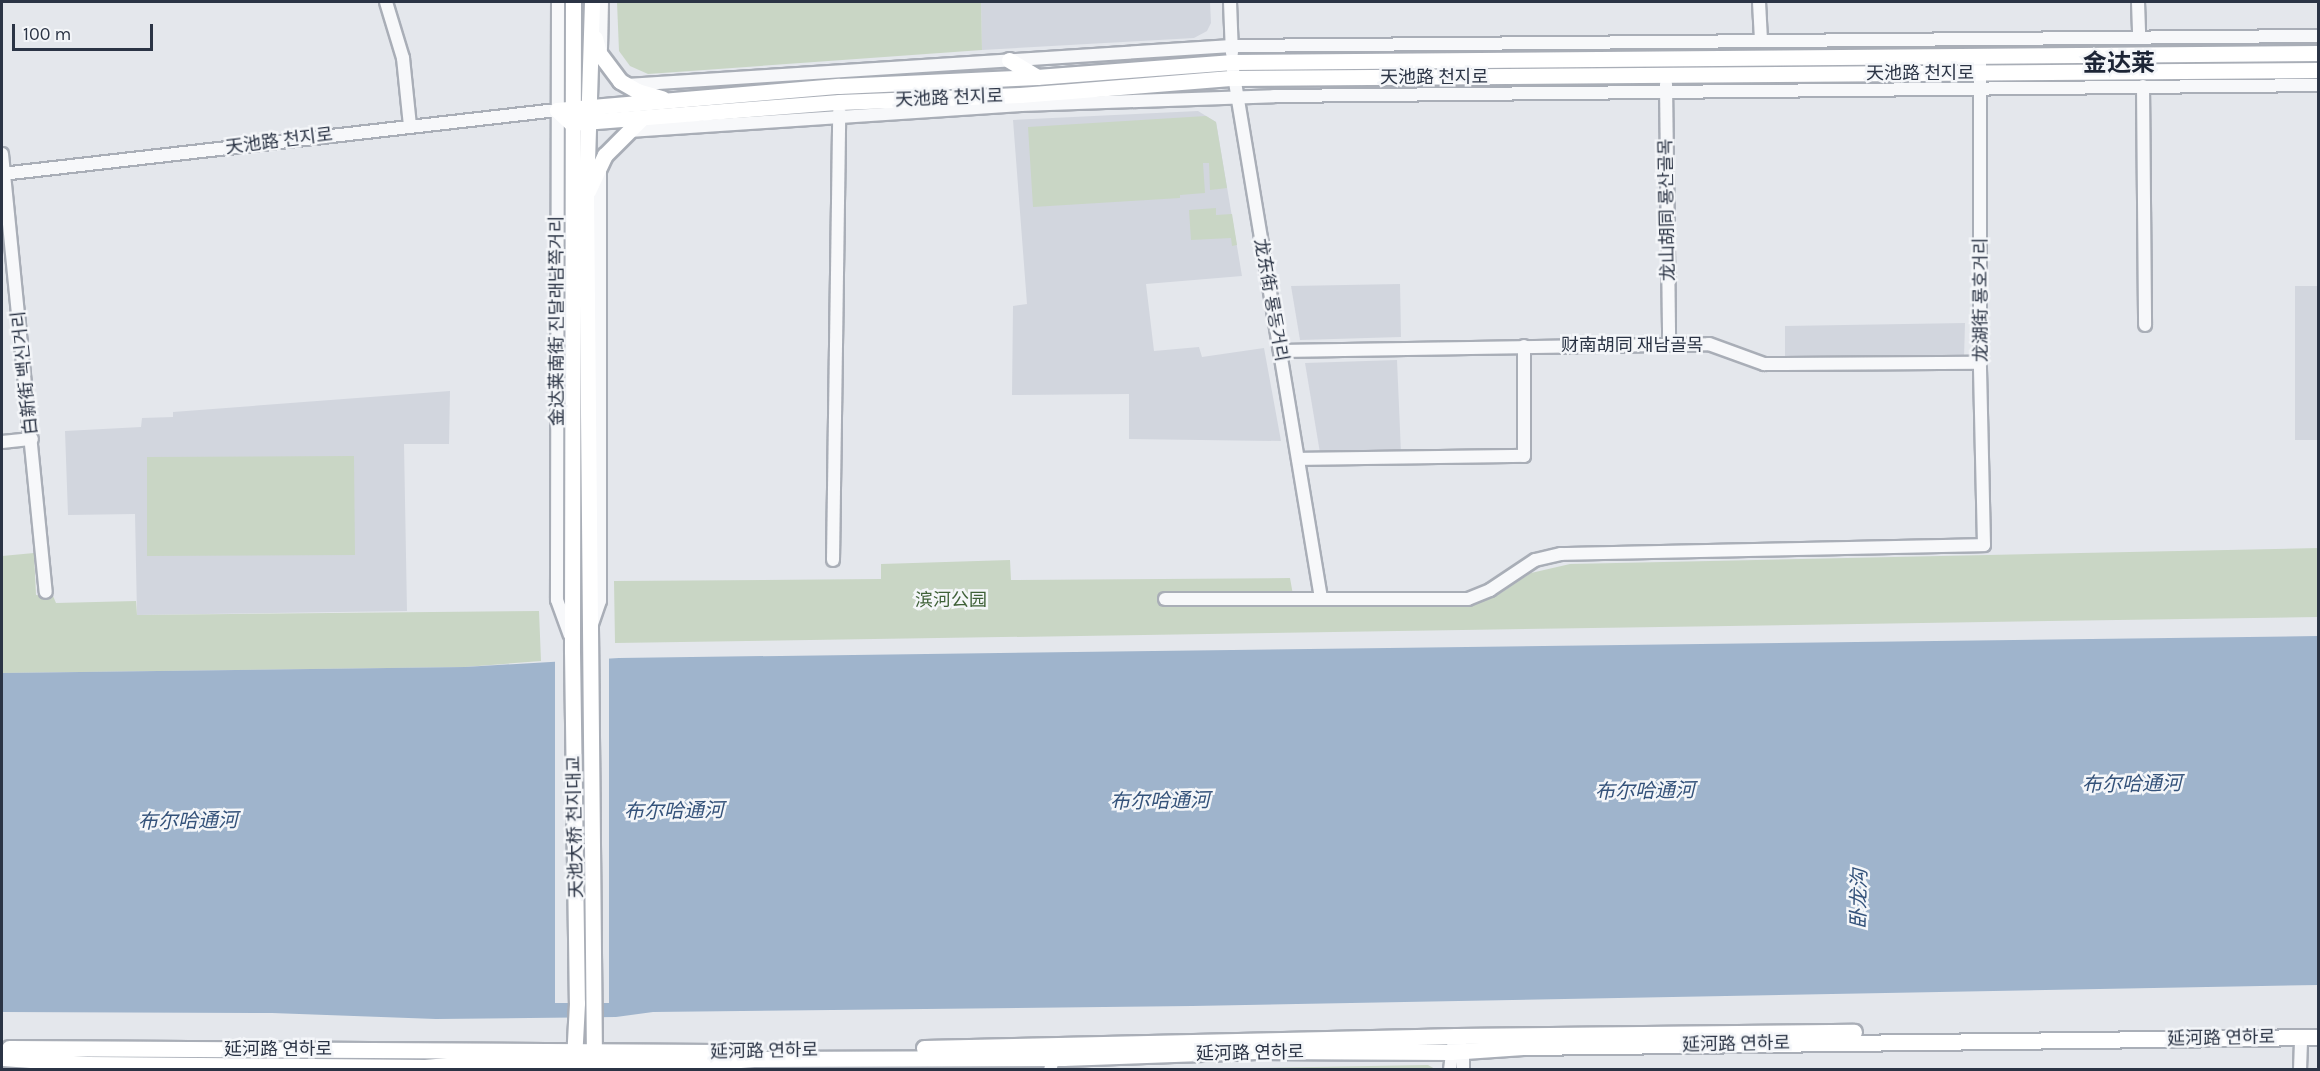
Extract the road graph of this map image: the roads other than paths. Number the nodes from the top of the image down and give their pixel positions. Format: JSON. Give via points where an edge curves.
{"nodes":[{"id":1,"x":386,"y":2,"type":"edge"},
{"id":2,"x":558,"y":2,"type":"edge"},
{"id":3,"x":573,"y":2,"type":"edge"},
{"id":4,"x":592,"y":2,"type":"edge"},
{"id":5,"x":602,"y":2,"type":"edge"},
{"id":6,"x":1230,"y":2,"type":"edge"},
{"id":7,"x":1759,"y":2,"type":"edge"},
{"id":8,"x":2138,"y":2,"type":"edge"},
{"id":9,"x":592,"y":30,"type":"junction"},
{"id":10,"x":2319,"y":36,"type":"edge"},
{"id":11,"x":2139,"y":38,"type":"junction"},
{"id":12,"x":1761,"y":41,"type":"junction"},
{"id":13,"x":1232,"y":46,"type":"junction"},
{"id":14,"x":2319,"y":53,"type":"edge"},
{"id":15,"x":601,"y":56,"type":"junction"},
{"id":16,"x":1980,"y":56,"type":"junction"},
{"id":17,"x":1009,"y":60,"type":"junction"},
{"id":18,"x":1232,"y":62,"type":"junction"},
{"id":19,"x":2319,"y":70,"type":"edge"},
{"id":20,"x":1666,"y":75,"type":"junction"},
{"id":21,"x":1036,"y":77,"type":"junction"},
{"id":22,"x":1233,"y":78,"type":"junction"},
{"id":23,"x":1981,"y":80,"type":"junction"},
{"id":24,"x":627,"y":85,"type":"junction"},
{"id":25,"x":2319,"y":85,"type":"edge"},
{"id":26,"x":839,"y":86,"type":"junction"},
{"id":27,"x":2143,"y":86,"type":"junction"},
{"id":28,"x":1666,"y":91,"type":"junction"},
{"id":29,"x":1237,"y":99,"type":"junction"},
{"id":30,"x":676,"y":100,"type":"junction"},
{"id":31,"x":557,"y":110,"type":"junction"},
{"id":32,"x":839,"y":110,"type":"junction"},
{"id":33,"x":580,"y":115,"type":"junction"},
{"id":34,"x":642,"y":118,"type":"junction"},
{"id":35,"x":410,"y":126,"type":"junction"},
{"id":36,"x":629,"y":130,"type":"junction"},
{"id":37,"x":2,"y":154,"type":"edge"},
{"id":38,"x":600,"y":165,"type":"junction"},
{"id":39,"x":3,"y":174,"type":"edge"},
{"id":40,"x":586,"y":196,"type":"junction"},
{"id":41,"x":2145,"y":325,"type":"dead end"},
{"id":42,"x":1669,"y":344,"type":"junction"},
{"id":43,"x":1524,"y":346,"type":"junction"},
{"id":44,"x":1280,"y":351,"type":"junction"},
{"id":45,"x":1980,"y":363,"type":"junction"},
{"id":46,"x":32,"y":439,"type":"junction"},
{"id":47,"x":2,"y":442,"type":"edge"},
{"id":48,"x":1298,"y":459,"type":"junction"},
{"id":49,"x":833,"y":560,"type":"dead end"},
{"id":50,"x":46,"y":592,"type":"dead end"},
{"id":51,"x":1321,"y":598,"type":"junction"},
{"id":52,"x":1165,"y":599,"type":"dead end"},
{"id":53,"x":589,"y":644,"type":"junction"},
{"id":54,"x":572,"y":645,"type":"junction"},
{"id":55,"x":585,"y":1004,"type":"junction"},
{"id":56,"x":2319,"y":1027,"type":"edge"},
{"id":57,"x":1456,"y":1036,"type":"junction"},
{"id":58,"x":2301,"y":1037,"type":"junction"},
{"id":59,"x":2319,"y":1037,"type":"edge"},
{"id":60,"x":2,"y":1048,"type":"edge"},
{"id":61,"x":1456,"y":1052,"type":"junction"},
{"id":62,"x":2,"y":1058,"type":"edge"},
{"id":63,"x":1057,"y":1060,"type":"edge"},
{"id":64,"x":573,"y":1061,"type":"edge"},
{"id":65,"x":594,"y":1061,"type":"edge"},
{"id":66,"x":681,"y":1067,"type":"edge"},
{"id":67,"x":429,"y":1068,"type":"edge"},
{"id":68,"x":1450,"y":1070,"type":"edge"},
{"id":69,"x":1463,"y":1070,"type":"edge"},
{"id":70,"x":2300,"y":1070,"type":"edge"}],
"edges":[{"from":1,"to":35,"type":"street","via":[[405,68]]},
{"from":2,"to":31,"type":"street","name":"金达莱南街 진달래남쪽거리"},
{"from":3,"to":33,"type":"main road","name":"金达莱南街 진달래남쪽거리"},
{"from":4,"to":9,"type":"main road","name":"金达莱南街 진달래남쪽거리"},
{"from":5,"to":15,"type":"street"},
{"from":6,"to":13,"type":"street","name":"龙东街 룡동거리"},
{"from":7,"to":12,"type":"street"},
{"from":8,"to":11,"type":"street"},
{"from":9,"to":15,"type":"main road"},
{"from":9,"to":33,"type":"main road","name":"金达莱南街 진달래남쪽거리"},
{"from":10,"to":11,"type":"street","name":"天池路 천지로"},
{"from":11,"to":12,"type":"street","name":"天池路 천지로"},
{"from":12,"to":13,"type":"street","name":"天池路 천지로"},
{"from":13,"to":17,"type":"street","name":"天池路 천지로"},
{"from":13,"to":18,"type":"street","name":"龙东街 룡동거리"},
{"from":14,"to":16,"type":"main road","name":"天池路 천지로"},
{"from":15,"to":24,"type":"main road"},
{"from":16,"to":18,"type":"main road","name":"天池路 천지로"},
{"from":16,"to":23,"type":"street","name":"龙湖街 룡호거리"},
{"from":17,"to":21,"type":"main road"},
{"from":17,"to":24,"type":"street","name":"天池路 천지로"},
{"from":18,"to":21,"type":"main road","name":"天池路 천지로"},
{"from":18,"to":22,"type":"street","name":"龙东街 룡동거리"},
{"from":19,"to":23,"type":"main road","name":"天池路 천지로"},
{"from":20,"to":22,"type":"main road","name":"天池路 천지로"},
{"from":20,"to":23,"type":"main road","name":"天池路 천지로"},
{"from":20,"to":28,"type":"street","name":"龙山胡同 룡산골목"},
{"from":21,"to":26,"type":"main road","name":"天池路 천지로"},
{"from":22,"to":29,"type":"street","name":"龙东街 룡동거리"},
{"from":22,"to":32,"type":"main road","name":"天池路 천지로"},
{"from":23,"to":27,"type":"street","name":"天池路 천지로"},
{"from":23,"to":28,"type":"street","name":"天池路 천지로"},
{"from":23,"to":45,"type":"street","name":"龙湖街 룡호거리"},
{"from":24,"to":30,"type":"main road","via":[[651,96]]},
{"from":25,"to":27,"type":"street","name":"天池路 천지로"},
{"from":26,"to":30,"type":"main road","name":"天池路 천지로"},
{"from":26,"to":32,"type":"street"},
{"from":27,"to":41,"type":"street"},
{"from":28,"to":29,"type":"street","name":"天池路 천지로"},
{"from":28,"to":42,"type":"street","name":"龙山胡同 룡산골목"},
{"from":29,"to":32,"type":"street","name":"天池路 천지로"},
{"from":29,"to":44,"type":"street","name":"龙东街 룡동거리"},
{"from":30,"to":33,"type":"main road","name":"天池路 천지로"},
{"from":31,"to":33,"type":"main road"},
{"from":31,"to":35,"type":"street","name":"天池路 천지로"},
{"from":31,"to":54,"type":"street","name":"金达莱南街 진달래남쪽거리","via":[[557,600]]},
{"from":32,"to":34,"type":"main road","name":"天池路 천지로"},
{"from":32,"to":36,"type":"street","name":"天池路 천지로"},
{"from":32,"to":49,"type":"street"},
{"from":33,"to":34,"type":"main road","name":"天池路 천지로"},
{"from":33,"to":40,"type":"main road","name":"金达莱南街 진달래남쪽거리"},
{"from":33,"to":54,"type":"main road","name":"金达莱南街 진달래남쪽거리"},
{"from":34,"to":36,"type":"main road"},
{"from":35,"to":39,"type":"street","name":"天池路 천지로"},
{"from":36,"to":38,"type":"main road"},
{"from":37,"to":39,"type":"street","name":"白新街 백신거리"},
{"from":38,"to":40,"type":"main road"},
{"from":38,"to":53,"type":"street","via":[[600,601]]},
{"from":39,"to":46,"type":"street","name":"白新街 백신거리"},
{"from":40,"to":53,"type":"main road","name":"金达莱南街 진달래남쪽거리"},
{"from":42,"to":43,"type":"street","name":"财南胡同 재남골목"},
{"from":42,"to":45,"type":"street","name":"财南胡同 재남골목","via":[[1709,344],[1764,364]]},
{"from":43,"to":44,"type":"street","name":"财南胡同 재남골목"},
{"from":43,"to":48,"type":"street","via":[[1524,456]]},
{"from":44,"to":48,"type":"street","name":"龙东街 룡동거리"},
{"from":45,"to":51,"type":"street","name":"龙湖街 룡호거리","via":[[1984,545],[1561,554],[1535,560],[1490,590],[1468,599]]},
{"from":46,"to":47,"type":"street"},
{"from":46,"to":50,"type":"street","name":"白新街 백신거리"},
{"from":48,"to":51,"type":"street","name":"龙东街 룡동거리"},
{"from":51,"to":52,"type":"street"},
{"from":53,"to":55,"type":"main road","name":"天池大桥 천지대교"},
{"from":54,"to":55,"type":"main road","name":"天池大桥 천지대교"},
{"from":55,"to":64,"type":"main road"},
{"from":55,"to":65,"type":"main road"},
{"from":56,"to":57,"type":"main road","name":"延河路 연하로"},
{"from":57,"to":61,"type":"street"},
{"from":57,"to":63,"type":"main road","name":"延河路 연하로"},
{"from":58,"to":59,"type":"main road","name":"延河路 연하로"},
{"from":58,"to":61,"type":"main road","name":"延河路 연하로","via":[[1523,1047]]},
{"from":58,"to":70,"type":"street"},
{"from":60,"to":64,"type":"main road","name":"延河路 연하로"},
{"from":61,"to":63,"type":"main road","name":"延河路 연하로","via":[[1257,1051]]},
{"from":61,"to":68,"type":"street"},
{"from":61,"to":69,"type":"street"},
{"from":62,"to":67,"type":"main road","name":"延河路 연하로","via":[[87,1064]]},
{"from":63,"to":65,"type":"main road","name":"延河路 연하로","via":[[729,1052]]},
{"from":63,"to":66,"type":"main road","name":"延河路 연하로","via":[[753,1059]]},
{"from":64,"to":65,"type":"main road","name":"延河路 연하로"},
{"from":64,"to":67,"type":"main road","name":"延河路 연하로"},
{"from":65,"to":66,"type":"main road","name":"延河路 연하로"}]}
